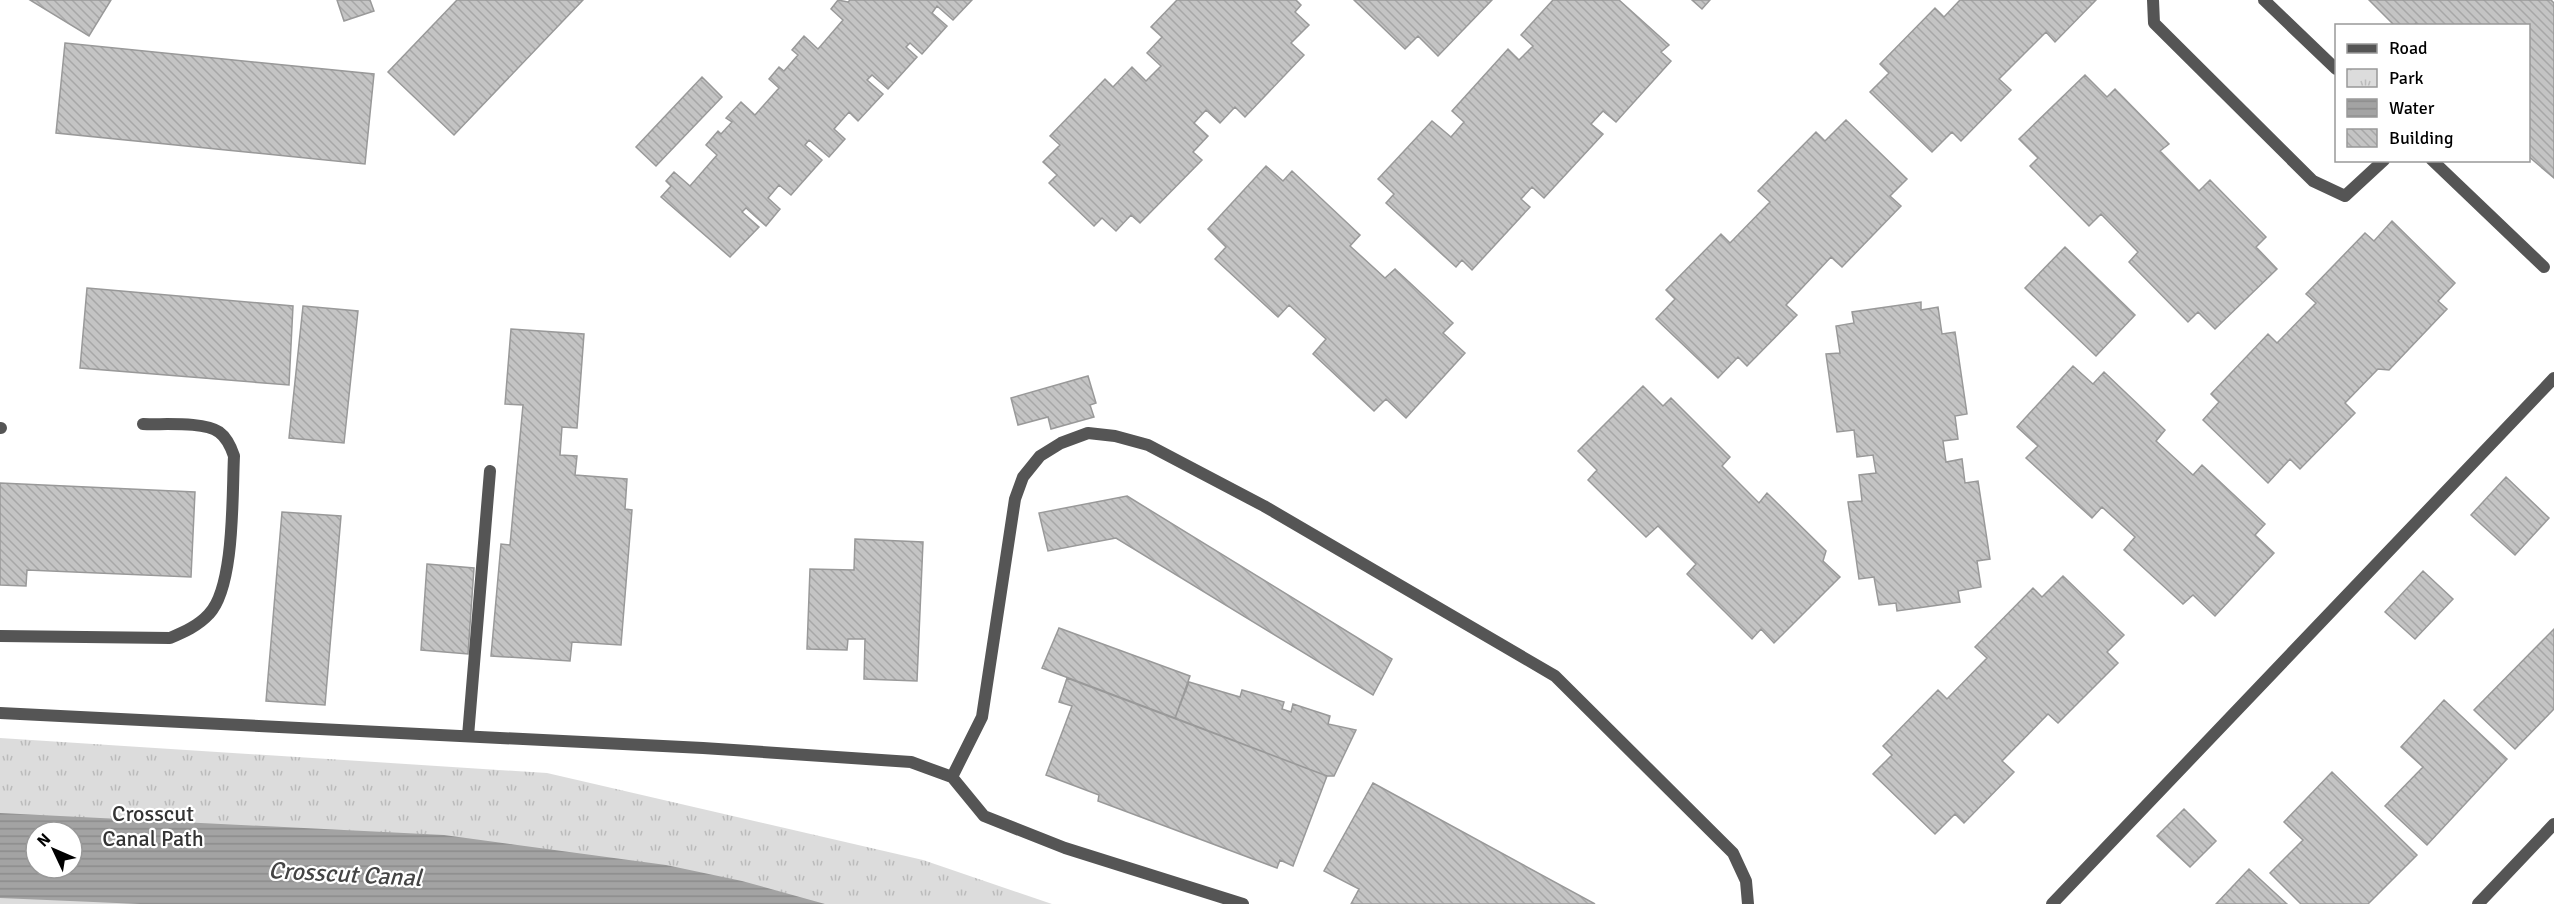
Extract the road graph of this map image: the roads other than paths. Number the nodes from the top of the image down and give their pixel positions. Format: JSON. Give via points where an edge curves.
{"nodes":[{"id":1,"x":2153,"y":0,"type":"edge"},
{"id":2,"x":2264,"y":0,"type":"edge"},
{"id":3,"x":2335,"y":67,"type":"edge"},
{"id":4,"x":2382,"y":162,"type":"edge"},
{"id":5,"x":2434,"y":162,"type":"edge"},
{"id":6,"x":2544,"y":267,"type":"dead end"},
{"id":7,"x":2554,"y":378,"type":"edge"},
{"id":8,"x":143,"y":424,"type":"dead end"},
{"id":9,"x":490,"y":471,"type":"dead end"},
{"id":10,"x":0,"y":636,"type":"edge"},
{"id":11,"x":0,"y":713,"type":"edge"},
{"id":12,"x":468,"y":736,"type":"junction"},
{"id":13,"x":952,"y":777,"type":"junction"},
{"id":14,"x":2554,"y":824,"type":"edge"},
{"id":15,"x":1243,"y":904,"type":"edge"},
{"id":16,"x":1748,"y":904,"type":"edge"},
{"id":17,"x":2052,"y":904,"type":"edge"},
{"id":18,"x":2478,"y":904,"type":"edge"}],
"edges":[{"from":1,"to":4,"type":"street","via":[[2154,23],[2313,182],[2345,196]]},
{"from":2,"to":3,"type":"street"},
{"from":5,"to":6,"type":"street"},
{"from":7,"to":17,"type":"street"},
{"from":8,"to":10,"type":"street","via":[[210,427],[231,446],[234,456],[227,574],[222,594],[210,614],[170,639]]},
{"from":9,"to":12,"type":"street"},
{"from":11,"to":12,"type":"street"},
{"from":12,"to":13,"type":"street","via":[[911,762]]},
{"from":13,"to":15,"type":"street","via":[[984,816],[1065,848]]},
{"from":13,"to":16,"type":"street","via":[[982,717],[1015,499],[1023,477],[1040,456],[1061,443],[1088,433],[1115,436],[1148,445],[1264,506],[1555,676],[1733,853],[1746,881]]},
{"from":14,"to":18,"type":"street"}]}
